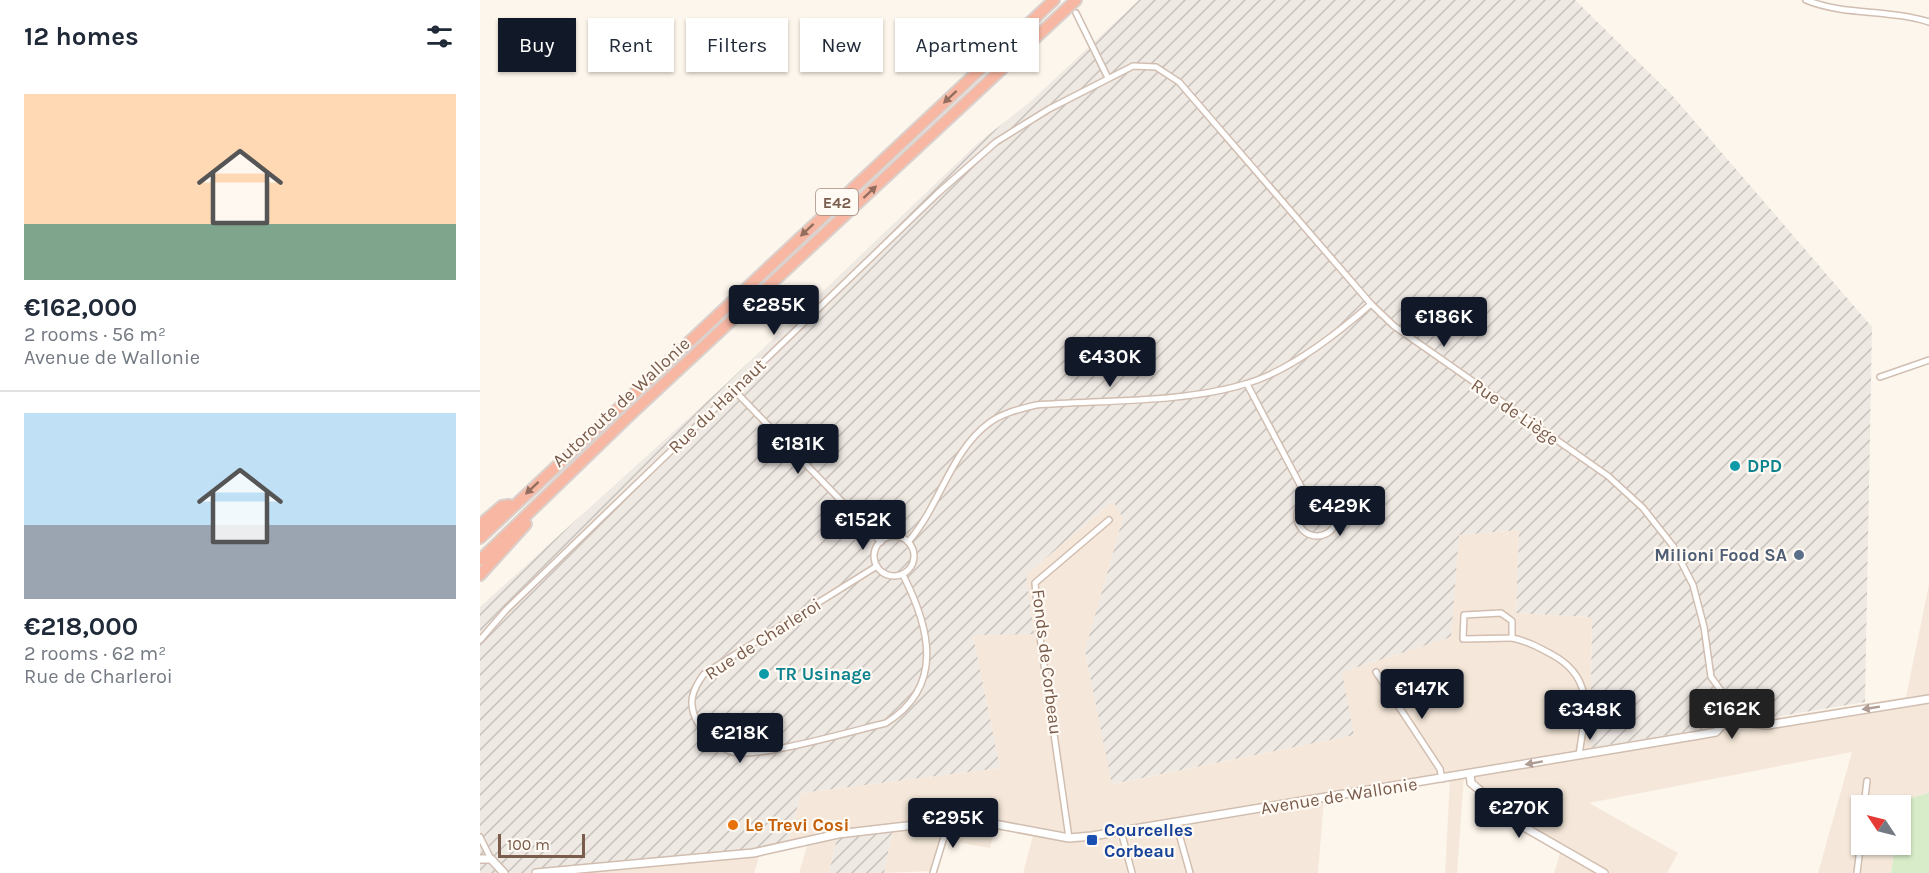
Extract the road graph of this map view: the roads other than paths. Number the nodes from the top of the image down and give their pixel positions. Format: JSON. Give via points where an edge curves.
{"nodes":[{"id":1,"x":1054,"y":0,"type":"edge"},
{"id":2,"x":1076,"y":0,"type":"edge"},
{"id":3,"x":1806,"y":0,"type":"edge"},
{"id":4,"x":1076,"y":13,"type":"dead end"},
{"id":5,"x":1929,"y":22,"type":"edge"},
{"id":6,"x":1108,"y":78,"type":"junction"},
{"id":7,"x":1371,"y":304,"type":"junction"},
{"id":8,"x":1929,"y":360,"type":"edge"},
{"id":9,"x":1880,"y":377,"type":"dead end"},
{"id":10,"x":1247,"y":384,"type":"junction"},
{"id":11,"x":734,"y":390,"type":"junction"},
{"id":12,"x":1307,"y":498,"type":"junction"},
{"id":13,"x":540,"y":501,"type":"junction"},
{"id":14,"x":515,"y":503,"type":"junction"},
{"id":15,"x":1110,"y":520,"type":"dead end"},
{"id":16,"x":480,"y":525,"type":"edge"},
{"id":17,"x":480,"y":538,"type":"edge"},
{"id":18,"x":881,"y":542,"type":"junction"},
{"id":19,"x":908,"y":542,"type":"junction"},
{"id":20,"x":480,"y":560,"type":"edge"},
{"id":21,"x":876,"y":566,"type":"junction"},
{"id":22,"x":480,"y":575,"type":"edge"},
{"id":23,"x":903,"y":575,"type":"junction"},
{"id":24,"x":1512,"y":638,"type":"junction"},
{"id":25,"x":480,"y":640,"type":"edge"},
{"id":26,"x":1376,"y":672,"type":"dead end"},
{"id":27,"x":1725,"y":698,"type":"junction"},
{"id":28,"x":1929,"y":699,"type":"edge"},
{"id":29,"x":1736,"y":711,"type":"junction"},
{"id":30,"x":1726,"y":712,"type":"junction"},
{"id":31,"x":1740,"y":722,"type":"junction"},
{"id":32,"x":1724,"y":723,"type":"junction"},
{"id":33,"x":1579,"y":755,"type":"junction"},
{"id":34,"x":1470,"y":774,"type":"junction"},
{"id":35,"x":1442,"y":779,"type":"junction"},
{"id":36,"x":1867,"y":781,"type":"dead end"},
{"id":37,"x":1865,"y":795,"type":"edge"},
{"id":38,"x":949,"y":821,"type":"junction"},
{"id":39,"x":1176,"y":823,"type":"junction"},
{"id":40,"x":1121,"y":831,"type":"junction"},
{"id":41,"x":480,"y":837,"type":"edge"},
{"id":42,"x":1069,"y":838,"type":"junction"},
{"id":43,"x":1859,"y":855,"type":"edge"},
{"id":44,"x":484,"y":859,"type":"edge"},
{"id":45,"x":495,"y":870,"type":"edge"},
{"id":46,"x":504,"y":873,"type":"edge"},
{"id":47,"x":536,"y":873,"type":"edge"},
{"id":48,"x":933,"y":873,"type":"edge"},
{"id":49,"x":1132,"y":873,"type":"edge"},
{"id":50,"x":1191,"y":873,"type":"edge"},
{"id":51,"x":1605,"y":873,"type":"edge"},
{"id":52,"x":1857,"y":873,"type":"edge"}],
"edges":[{"from":1,"to":14,"type":"highway","name":"Autoroute de Wallonie","number":"E42","one_way":true},
{"from":13,"to":2,"type":"highway","name":"Autoroute de Wallonie","number":"E42","one_way":true},
{"from":3,"to":5,"type":"street","via":[[1830,8]]},
{"from":4,"to":6,"type":"street"},
{"from":6,"to":7,"type":"street","name":"Rue de Liège","via":[[1133,66],[1156,67],[1179,82]]},
{"from":6,"to":11,"type":"street","name":"Rue du Hainaut","via":[[996,142]]},
{"from":7,"to":10,"type":"street","via":[[1311,351]]},
{"from":7,"to":27,"type":"street","name":"Rue de Liège","via":[[1394,326],[1608,476],[1643,508],[1673,546],[1693,585],[1711,677]]},
{"from":8,"to":9,"type":"street"},
{"from":10,"to":12,"type":"street"},
{"from":10,"to":19,"type":"street","via":[[1205,394],[1036,405],[1009,412],[989,423],[969,442],[925,522]]},
{"from":11,"to":18,"type":"street"},
{"from":11,"to":25,"type":"street","name":"Rue du Hainaut","via":[[506,610]]},
{"from":12,"to":12,"type":"street","via":[[1298,508],[1299,524],[1311,535],[1324,535],[1334,526],[1336,508],[1323,497]]},
{"from":13,"to":20,"type":"highway","name":"Autoroute de Wallonie","number":"E42"},
{"from":13,"to":22,"type":"highway","via":[[531,519]]},
{"from":14,"to":16,"type":"highway","via":[[502,506]]},
{"from":14,"to":17,"type":"highway","name":"Autoroute de Wallonie","number":"E42"},
{"from":15,"to":42,"type":"street","name":"Fonds de Corbeau","via":[[1035,583]]},
{"from":18,"to":19,"type":"street","via":[[898,537]]},
{"from":18,"to":21,"type":"street","via":[[874,553]]},
{"from":19,"to":23,"type":"street","via":[[914,560]]},
{"from":21,"to":23,"type":"street","via":[[885,574]]},
{"from":21,"to":23,"type":"street","name":"Rue de Charleroi","via":[[704,674],[693,689],[691,711],[714,743],[734,752],[757,753],[886,723],[905,711],[925,676],[927,656],[925,630]]},
{"from":24,"to":24,"type":"street","via":[[1512,621],[1508,616],[1464,615],[1463,639]]},
{"from":24,"to":33,"type":"street","via":[[1560,659],[1579,679],[1585,712]]},
{"from":26,"to":35,"type":"street","via":[[1440,769]]},
{"from":27,"to":29,"type":"street","name":"Rue de Liège"},
{"from":27,"to":30,"type":"street","name":"Rue de Liège"},
{"from":28,"to":31,"type":"street","one_way":true,"via":[[1768,725]]},
{"from":29,"to":30,"type":"street"},
{"from":29,"to":31,"type":"street"},
{"from":30,"to":32,"type":"street"},
{"from":31,"to":32,"type":"street","via":[[1733,727]]},
{"from":32,"to":33,"type":"street","name":"Avenue de Wallonie","via":[[1716,732]]},
{"from":33,"to":34,"type":"street","name":"Avenue de Wallonie","one_way":true},
{"from":34,"to":35,"type":"street","name":"Avenue de Wallonie"},
{"from":34,"to":51,"type":"street","via":[[1471,783],[1524,826]]},
{"from":35,"to":39,"type":"street","name":"Avenue de Wallonie"},
{"from":36,"to":37,"type":"street"},
{"from":38,"to":42,"type":"street","name":"Avenue de Wallonie","via":[[973,820]]},
{"from":38,"to":47,"type":"street","name":"Avenue de Wallonie","via":[[829,836],[753,853]]},
{"from":38,"to":48,"type":"street"},
{"from":39,"to":40,"type":"street","name":"Avenue de Wallonie"},
{"from":39,"to":50,"type":"street"},
{"from":40,"to":42,"type":"street","name":"Avenue de Wallonie"},
{"from":40,"to":49,"type":"street"},
{"from":41,"to":44,"type":"street"},
{"from":43,"to":52,"type":"street"},
{"from":44,"to":45,"type":"street"},
{"from":45,"to":46,"type":"street"}]}
